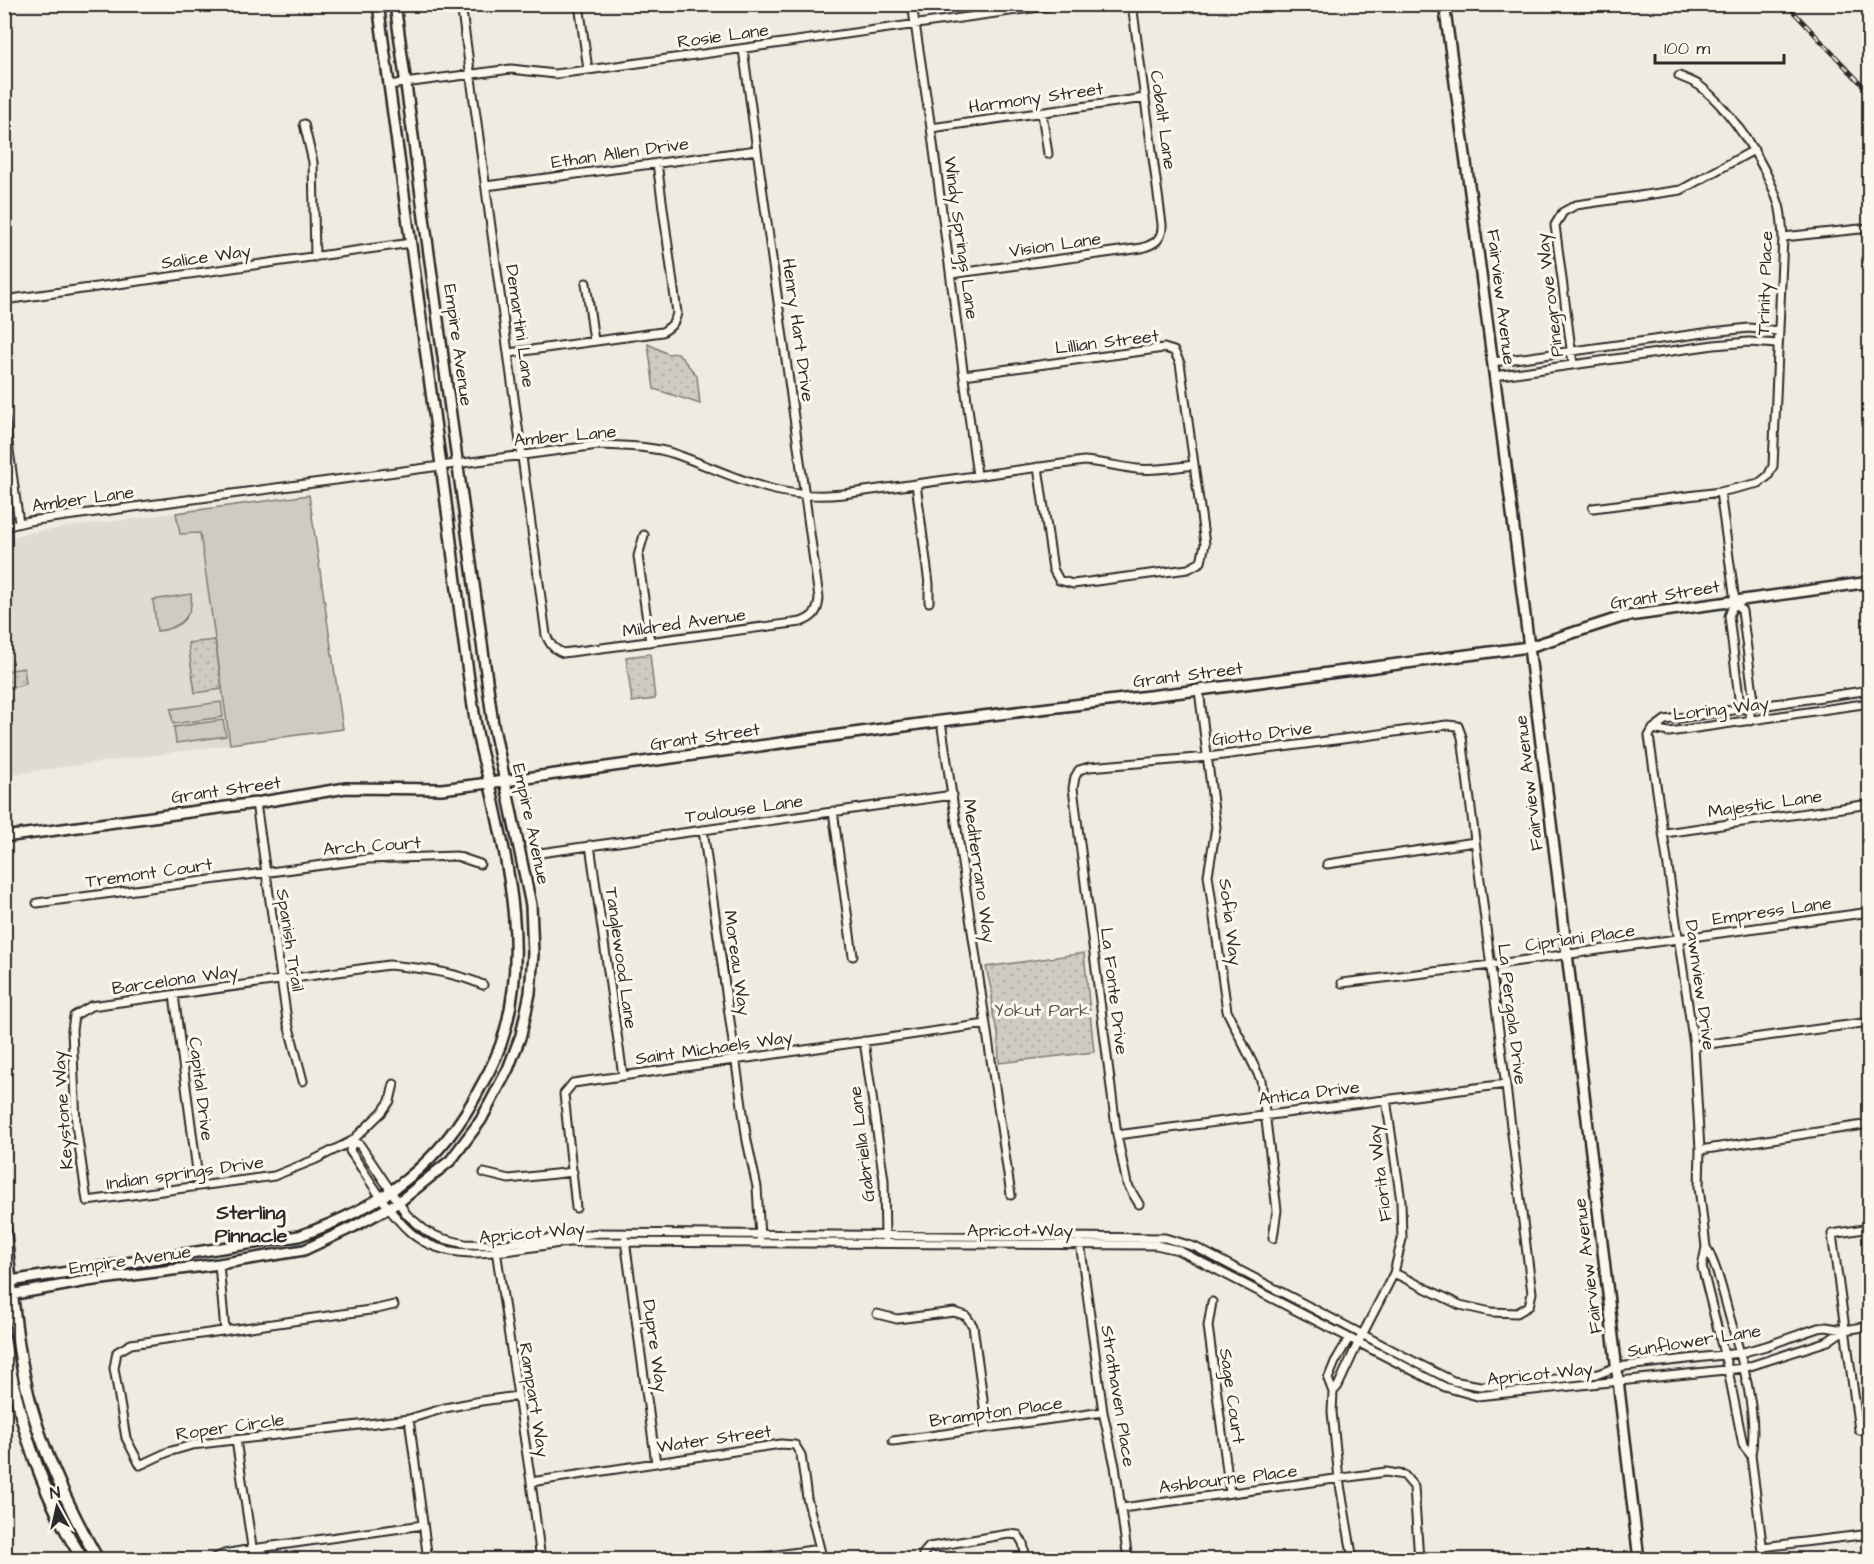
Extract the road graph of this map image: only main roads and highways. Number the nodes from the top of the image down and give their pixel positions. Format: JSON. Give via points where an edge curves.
{"nodes":[{"id":1,"x":4,"y":1223,"type":"edge"},
{"id":2,"x":8,"y":1282,"type":"edge"},
{"id":3,"x":9,"y":1296,"type":"edge"},
{"id":4,"x":4,"y":1339,"type":"edge"},
{"id":5,"x":87,"y":1540,"type":"junction"},
{"id":6,"x":75,"y":1546,"type":"junction"},
{"id":7,"x":83,"y":1560,"type":"edge"},
{"id":8,"x":98,"y":1560,"type":"edge"}],
"edges":[{"from":1,"to":2,"type":"main road"},
{"from":2,"to":3,"type":"main road"},
{"from":3,"to":5,"type":"main road","via":[[32,1408],[45,1450]]},
{"from":4,"to":6,"type":"main road","via":[[34,1458],[60,1522]]},
{"from":5,"to":6,"type":"main road"},
{"from":5,"to":8,"type":"main road"},
{"from":6,"to":7,"type":"main road"}]}
